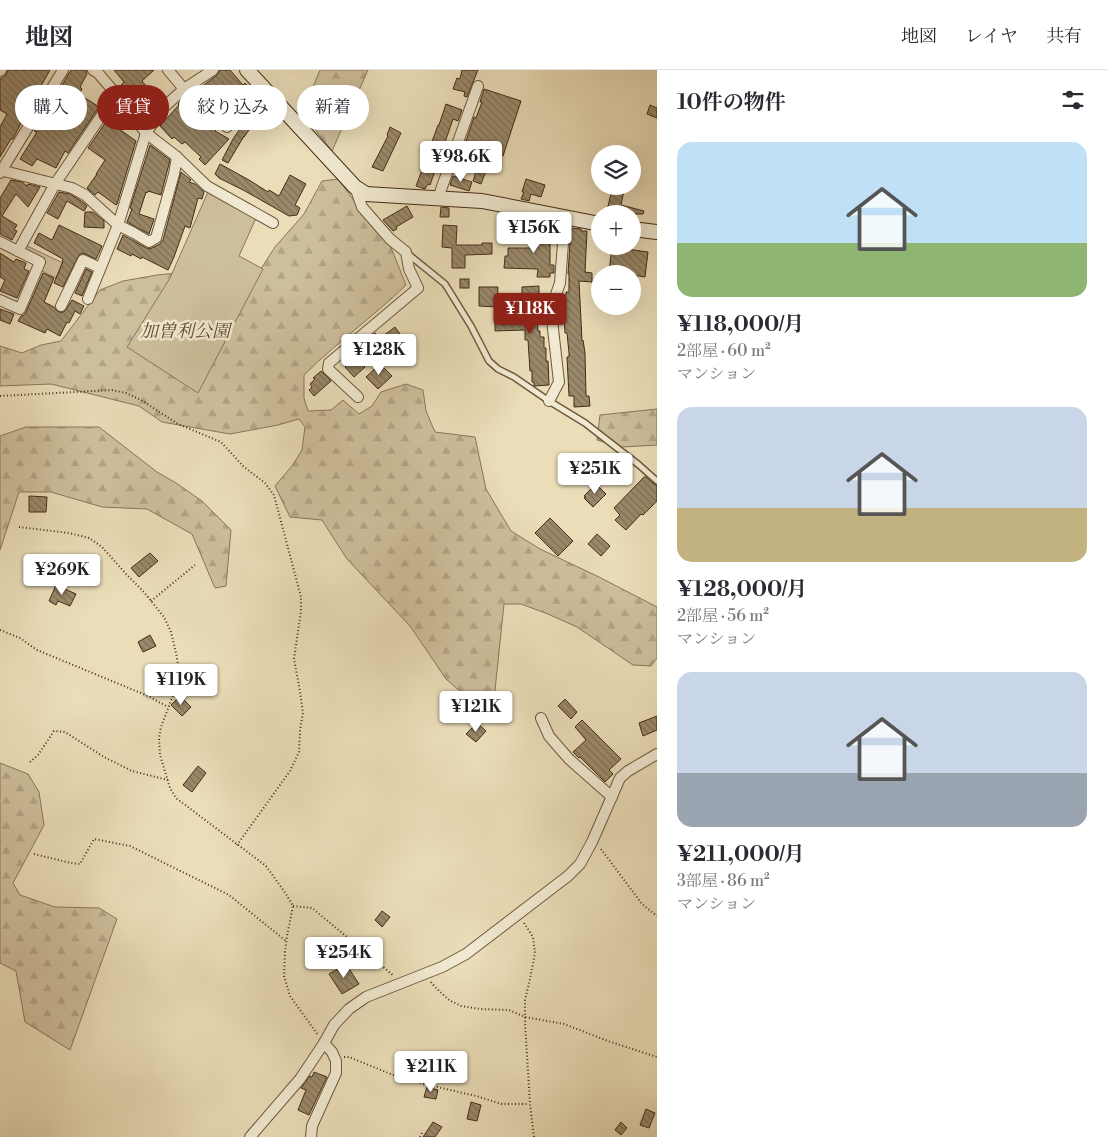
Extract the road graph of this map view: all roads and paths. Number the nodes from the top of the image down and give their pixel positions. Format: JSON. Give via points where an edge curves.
{"nodes":[{"id":1,"x":63,"y":70,"type":"edge"},
{"id":2,"x":93,"y":70,"type":"edge"},
{"id":3,"x":168,"y":70,"type":"edge"},
{"id":4,"x":213,"y":70,"type":"edge"},
{"id":5,"x":247,"y":70,"type":"edge"},
{"id":6,"x":108,"y":85,"type":"edge"},
{"id":7,"x":181,"y":85,"type":"edge"},
{"id":8,"x":190,"y":85,"type":"edge"},
{"id":9,"x":478,"y":86,"type":"dead end"},
{"id":10,"x":179,"y":94,"type":"edge"},
{"id":11,"x":97,"y":122,"type":"edge"},
{"id":12,"x":144,"y":130,"type":"edge"},
{"id":13,"x":146,"y":133,"type":"junction"},
{"id":14,"x":177,"y":157,"type":"junction"},
{"id":15,"x":1,"y":171,"type":"edge"},
{"id":16,"x":55,"y":184,"type":"junction"},
{"id":17,"x":355,"y":187,"type":"junction"},
{"id":18,"x":438,"y":198,"type":"junction"},
{"id":19,"x":565,"y":217,"type":"junction"},
{"id":20,"x":591,"y":222,"type":"edge"},
{"id":21,"x":273,"y":223,"type":"dead end"},
{"id":22,"x":118,"y":225,"type":"junction"},
{"id":23,"x":641,"y":229,"type":"edge"},
{"id":24,"x":657,"y":232,"type":"edge"},
{"id":25,"x":0,"y":242,"type":"edge"},
{"id":26,"x":18,"y":251,"type":"junction"},
{"id":27,"x":406,"y":252,"type":"junction"},
{"id":28,"x":100,"y":268,"type":"junction"},
{"id":29,"x":88,"y":298,"type":"dead end"},
{"id":30,"x":0,"y":300,"type":"edge"},
{"id":31,"x":61,"y":306,"type":"dead end"},
{"id":32,"x":0,"y":396,"type":"edge"},
{"id":33,"x":358,"y":396,"type":"dead end"},
{"id":34,"x":549,"y":401,"type":"junction"},
{"id":35,"x":657,"y":481,"type":"edge"},
{"id":36,"x":19,"y":527,"type":"dead end"},
{"id":37,"x":195,"y":565,"type":"dead end"},
{"id":38,"x":151,"y":601,"type":"junction"},
{"id":39,"x":0,"y":630,"type":"edge"},
{"id":40,"x":168,"y":707,"type":"junction"},
{"id":41,"x":541,"y":718,"type":"dead end"},
{"id":42,"x":657,"y":754,"type":"edge"},
{"id":43,"x":30,"y":762,"type":"dead end"},
{"id":44,"x":168,"y":780,"type":"junction"},
{"id":45,"x":612,"y":797,"type":"junction"},
{"id":46,"x":593,"y":839,"type":"junction"},
{"id":47,"x":237,"y":845,"type":"junction"},
{"id":48,"x":34,"y":854,"type":"dead end"},
{"id":49,"x":293,"y":906,"type":"junction"},
{"id":50,"x":519,"y":915,"type":"junction"},
{"id":51,"x":657,"y":916,"type":"edge"},
{"id":52,"x":286,"y":941,"type":"junction"},
{"id":53,"x":425,"y":973,"type":"junction"},
{"id":54,"x":402,"y":982,"type":"junction"},
{"id":55,"x":525,"y":1017,"type":"junction"},
{"id":56,"x":324,"y":1043,"type":"junction"},
{"id":57,"x":334,"y":1057,"type":"junction"},
{"id":58,"x":657,"y":1057,"type":"edge"},
{"id":59,"x":530,"y":1104,"type":"junction"},
{"id":60,"x":422,"y":1133,"type":"dead end"},
{"id":61,"x":250,"y":1137,"type":"edge"},
{"id":62,"x":311,"y":1137,"type":"edge"},
{"id":63,"x":420,"y":1137,"type":"edge"},
{"id":64,"x":534,"y":1137,"type":"edge"}],
"edges":[{"from":1,"to":15,"type":"street"},
{"from":2,"to":6,"type":"street"},
{"from":3,"to":7,"type":"street"},
{"from":4,"to":8,"type":"street"},
{"from":5,"to":17,"type":"street"},
{"from":9,"to":18,"type":"street"},
{"from":10,"to":13,"type":"street","via":[[164,107]]},
{"from":11,"to":16,"type":"street"},
{"from":12,"to":13,"type":"street"},
{"from":13,"to":14,"type":"street"},
{"from":13,"to":22,"type":"street"},
{"from":14,"to":21,"type":"street","via":[[207,186]]},
{"from":14,"to":22,"type":"street","via":[[156,238],[149,242]]},
{"from":15,"to":16,"type":"street"},
{"from":16,"to":22,"type":"street","via":[[85,195]]},
{"from":16,"to":26,"type":"street"},
{"from":17,"to":18,"type":"street","via":[[366,194]]},
{"from":17,"to":27,"type":"street","via":[[362,207]]},
{"from":18,"to":19,"type":"street","via":[[482,200]]},
{"from":19,"to":20,"type":"street"},
{"from":19,"to":34,"type":"street","via":[[560,283],[552,306],[559,382]]},
{"from":22,"to":28,"type":"street"},
{"from":23,"to":24,"type":"street"},
{"from":25,"to":26,"type":"street"},
{"from":26,"to":30,"type":"street","via":[[40,262],[20,308]]},
{"from":27,"to":33,"type":"street","via":[[418,288],[329,363],[328,369]]},
{"from":27,"to":34,"type":"lane","via":[[445,284],[489,361]]},
{"from":28,"to":29,"type":"street"},
{"from":28,"to":31,"type":"street","via":[[83,260]]},
{"from":32,"to":47,"type":"path","via":[[126,392],[178,424],[221,442],[244,467],[265,482],[274,495],[301,597],[294,660],[303,713],[299,752],[290,771]]},
{"from":34,"to":35,"type":"lane","via":[[585,423]]},
{"from":36,"to":38,"type":"path","via":[[89,538]]},
{"from":37,"to":38,"type":"path"},
{"from":38,"to":40,"type":"path","via":[[171,632],[179,670]]},
{"from":39,"to":40,"type":"path","via":[[37,650]]},
{"from":40,"to":44,"type":"path","via":[[159,738],[160,755]]},
{"from":41,"to":45,"type":"street","via":[[549,736],[569,759]]},
{"from":42,"to":45,"type":"street","via":[[620,778]]},
{"from":43,"to":44,"type":"path","via":[[54,731],[65,732],[132,771]]},
{"from":44,"to":47,"type":"path","via":[[176,798]]},
{"from":45,"to":46,"type":"street"},
{"from":46,"to":50,"type":"street","via":[[580,864]]},
{"from":46,"to":51,"type":"path","via":[[642,904]]},
{"from":47,"to":49,"type":"path","via":[[266,866]]},
{"from":48,"to":52,"type":"path","via":[[80,864],[94,839],[130,846],[229,895]]},
{"from":49,"to":52,"type":"path"},
{"from":49,"to":54,"type":"path","via":[[312,908]]},
{"from":50,"to":53,"type":"street","via":[[466,954]]},
{"from":50,"to":55,"type":"path","via":[[533,937],[535,953],[525,1000]]},
{"from":52,"to":56,"type":"path","via":[[284,976],[290,996]]},
{"from":53,"to":54,"type":"street"},
{"from":53,"to":55,"type":"path","via":[[449,1000],[461,1006],[509,1010]]},
{"from":54,"to":56,"type":"street","via":[[349,1008]]},
{"from":55,"to":58,"type":"path","via":[[564,1024]]},
{"from":55,"to":59,"type":"path"},
{"from":56,"to":57,"type":"street"},
{"from":56,"to":61,"type":"street","via":[[300,1079]]},
{"from":57,"to":59,"type":"path","via":[[348,1057],[402,1079],[502,1104]]},
{"from":57,"to":62,"type":"street","via":[[336,1073],[312,1126]]},
{"from":59,"to":64,"type":"path"},
{"from":60,"to":63,"type":"path"}]}
